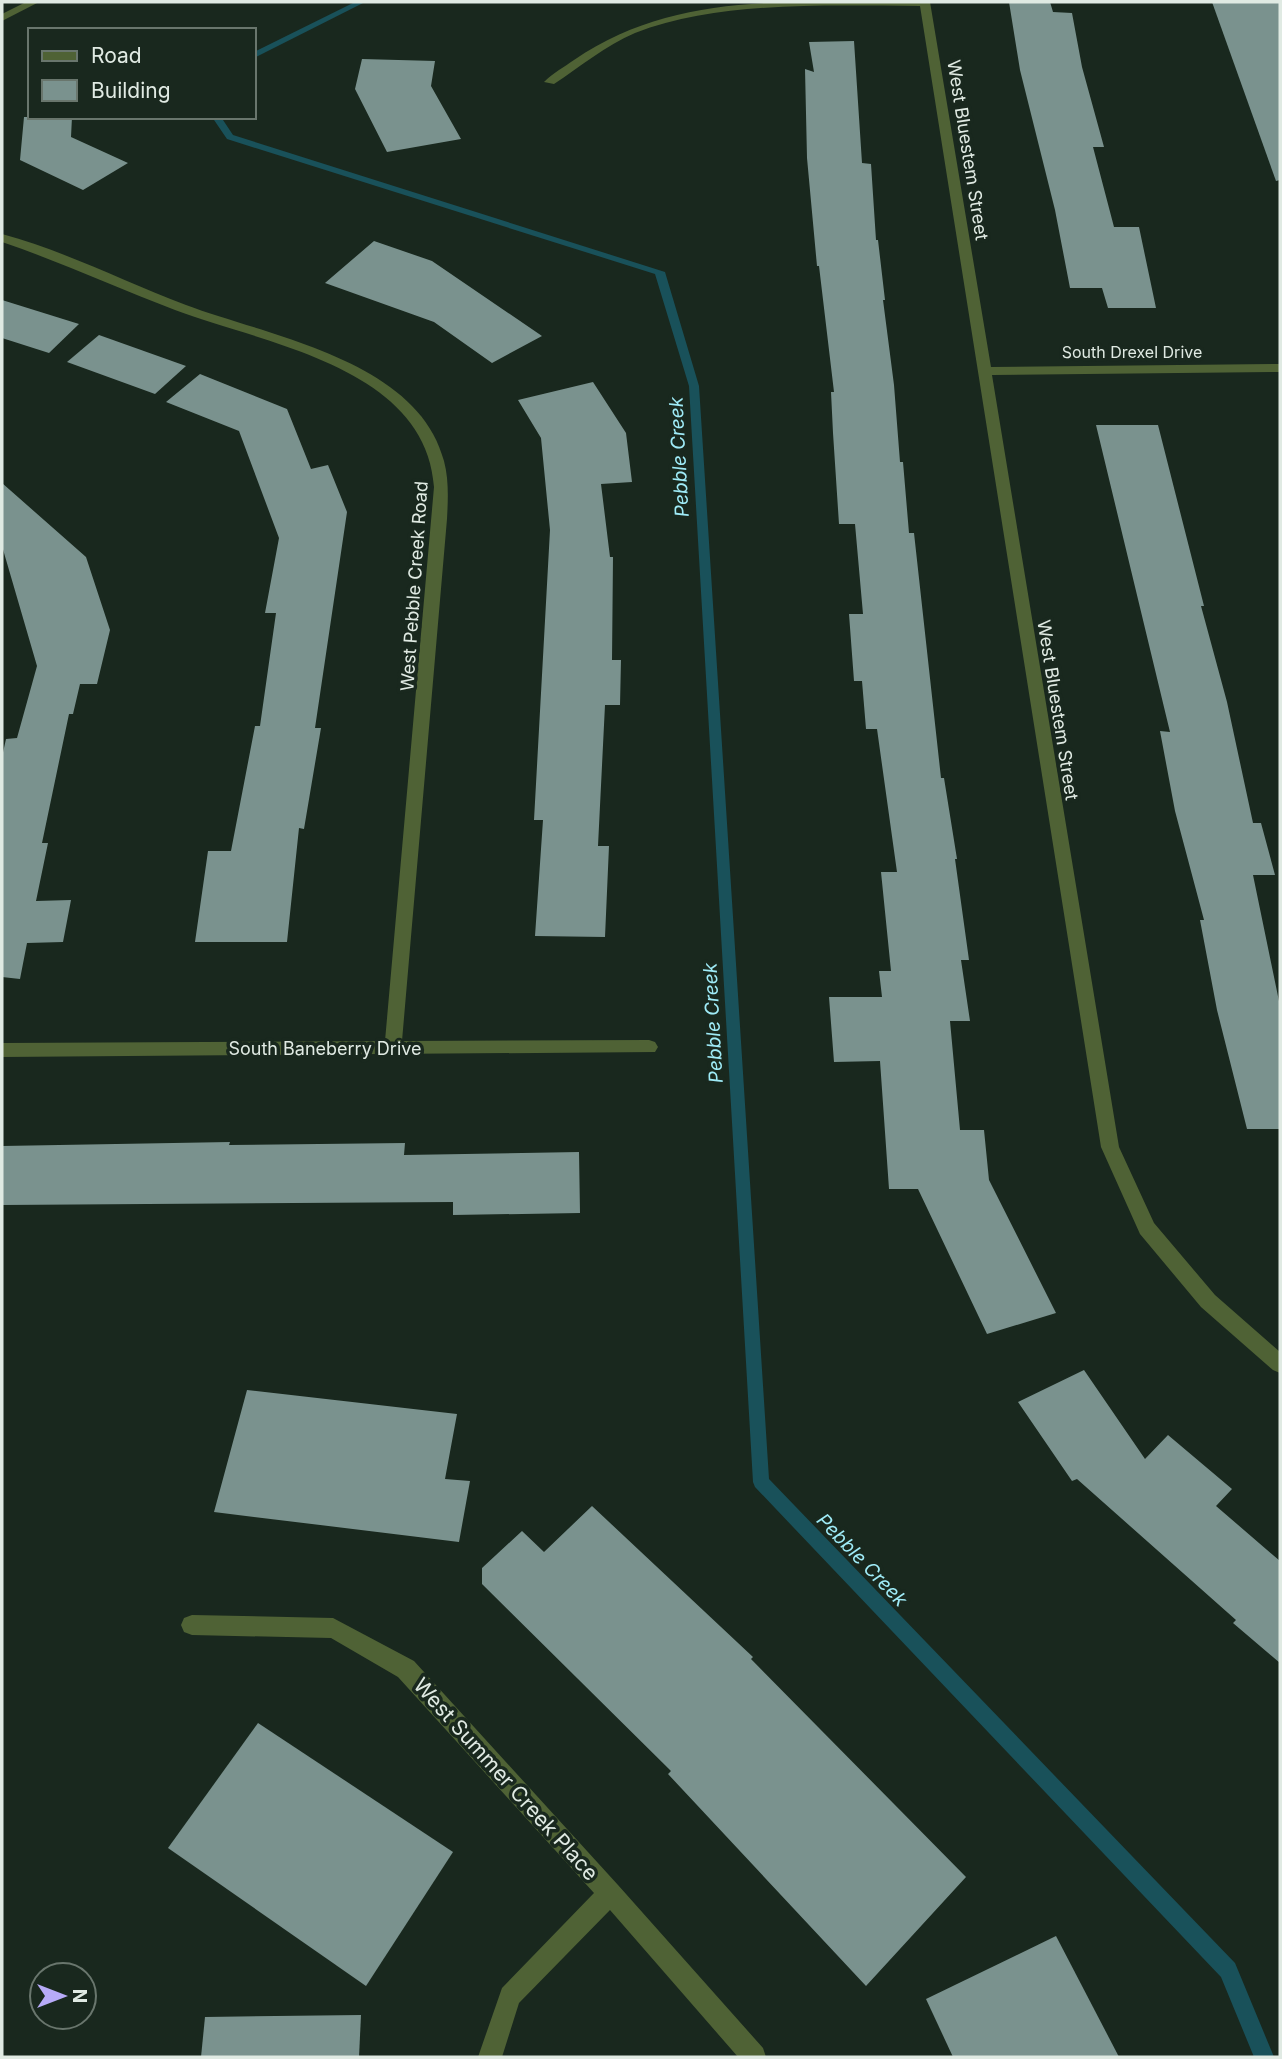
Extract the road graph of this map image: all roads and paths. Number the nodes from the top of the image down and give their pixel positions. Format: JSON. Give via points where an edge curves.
{"nodes":[{"id":1,"x":34,"y":2,"type":"edge"},
{"id":2,"x":925,"y":3,"type":"edge"},
{"id":3,"x":2,"y":18,"type":"edge"},
{"id":4,"x":550,"y":82,"type":"dead end"},
{"id":5,"x":2,"y":238,"type":"edge"},
{"id":6,"x":1280,"y":368,"type":"edge"},
{"id":7,"x":983,"y":371,"type":"junction"},
{"id":8,"x":393,"y":1047,"type":"junction"},
{"id":9,"x":649,"y":1047,"type":"dead end"},
{"id":10,"x":2,"y":1051,"type":"edge"},
{"id":11,"x":1280,"y":1364,"type":"edge"},
{"id":12,"x":192,"y":1625,"type":"dead end"},
{"id":13,"x":610,"y":1893,"type":"junction"},
{"id":14,"x":490,"y":2057,"type":"edge"},
{"id":15,"x":754,"y":2057,"type":"edge"}],
"edges":[{"from":1,"to":3,"type":"street"},
{"from":2,"to":4,"type":"street","via":[[763,2],[710,7],[629,32]]},
{"from":2,"to":7,"type":"street","name":"West Bluestem Street"},
{"from":5,"to":8,"type":"street","name":"West Pebble Creek Road","via":[[324,357],[370,380],[407,410],[430,442],[442,472],[440,519]]},
{"from":6,"to":7,"type":"street","name":"South Drexel Drive"},
{"from":7,"to":11,"type":"street","name":"West Bluestem Street","via":[[1110,1147],[1147,1228],[1208,1301]]},
{"from":8,"to":9,"type":"street","name":"South Baneberry Drive"},
{"from":8,"to":10,"type":"street","name":"South Baneberry Drive"},
{"from":12,"to":13,"type":"street","name":"West Summer Creek Place","via":[[333,1628],[406,1669]]},
{"from":13,"to":14,"type":"street","via":[[509,1996]]},
{"from":13,"to":15,"type":"street","name":"West Summer Creek Place"}]}
